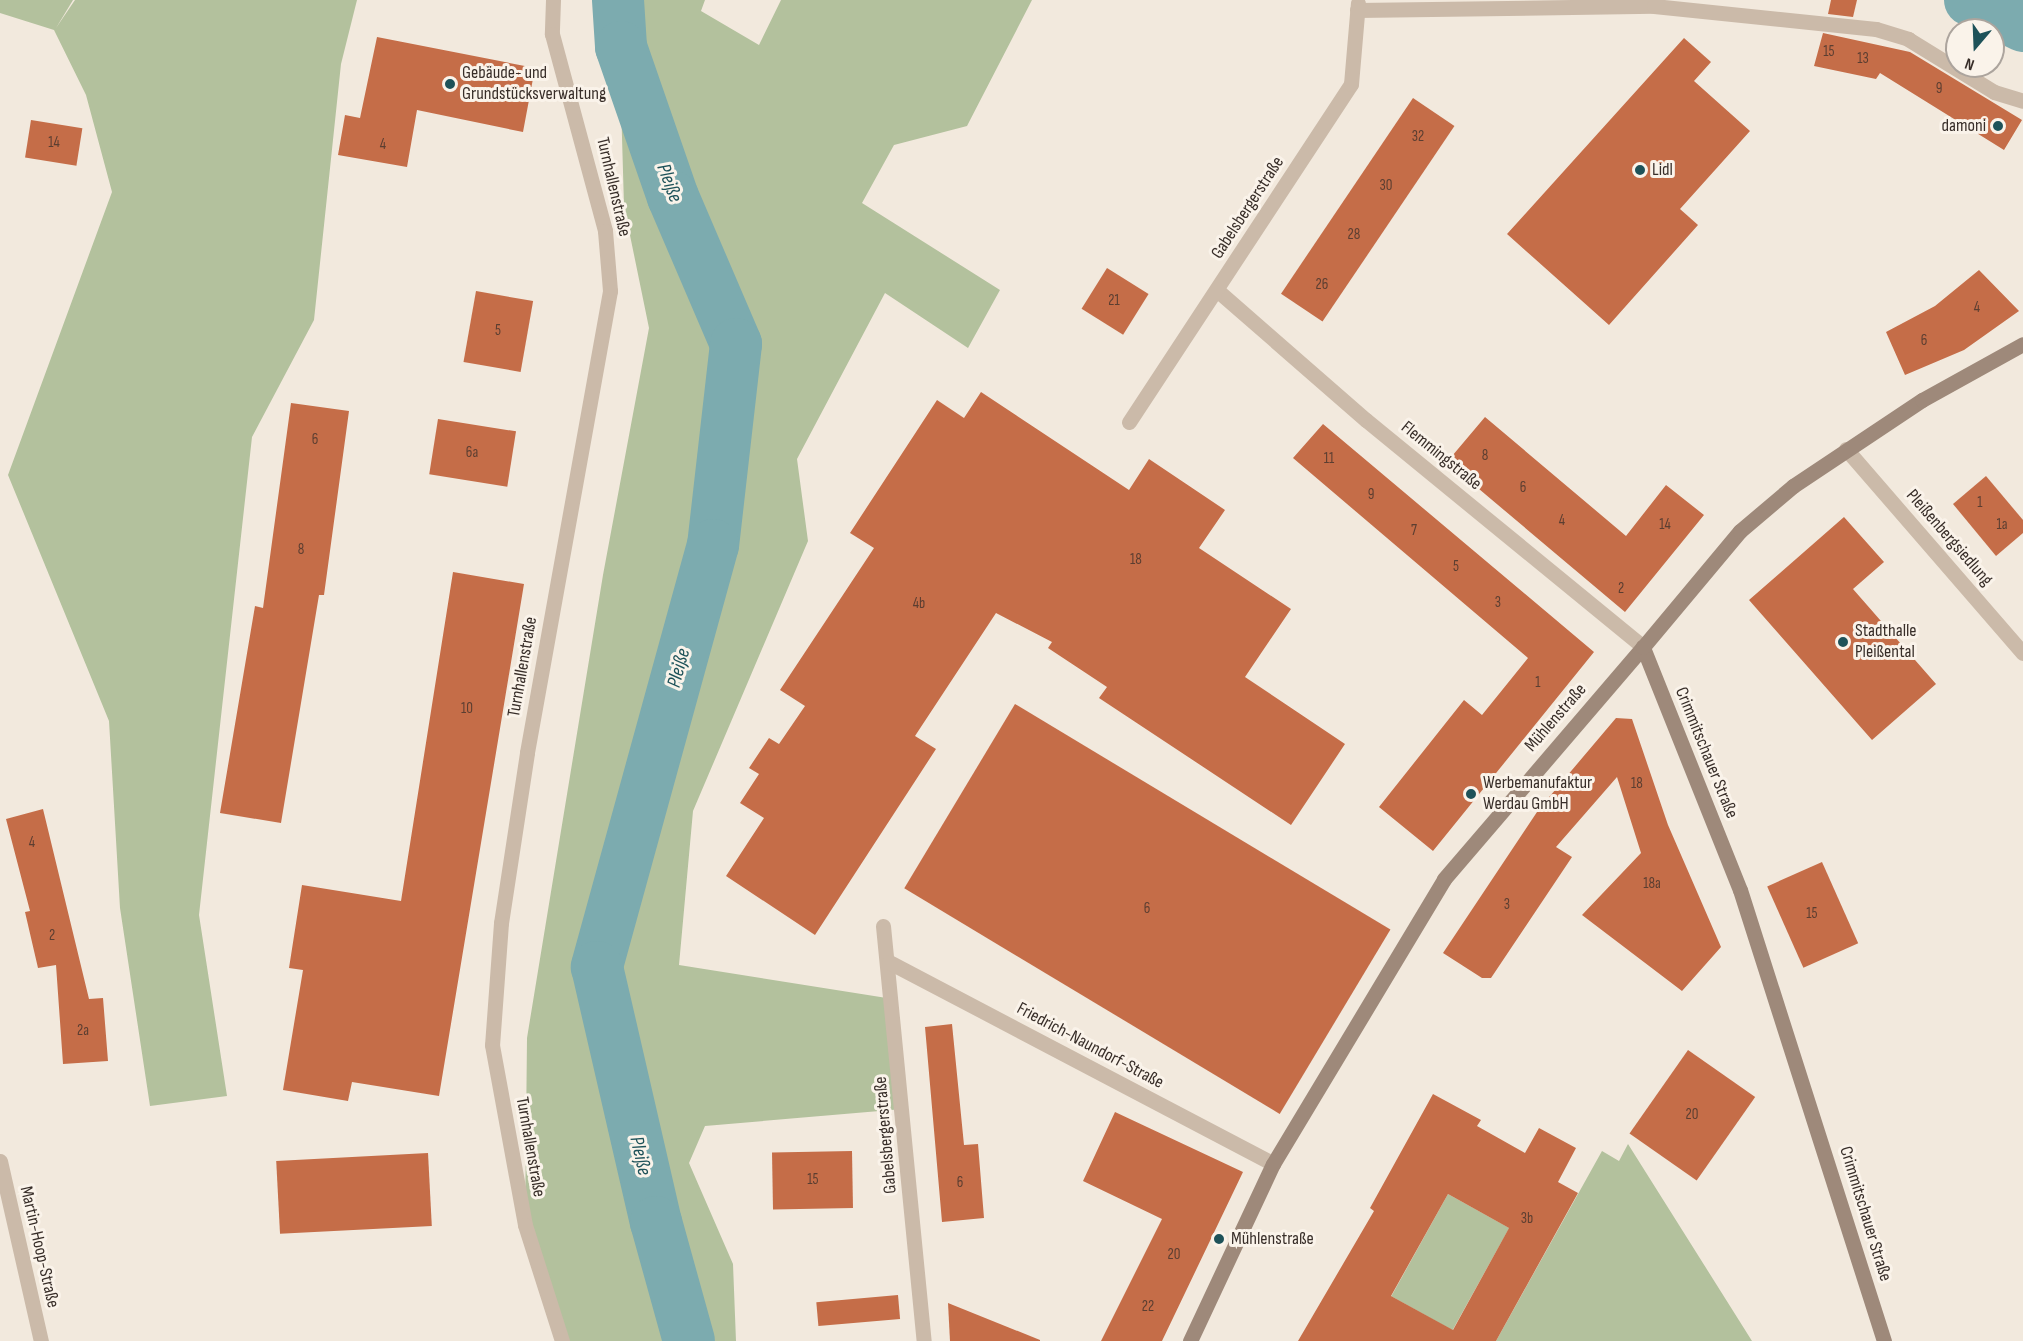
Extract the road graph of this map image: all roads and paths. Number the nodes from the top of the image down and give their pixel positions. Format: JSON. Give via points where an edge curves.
{"nodes":[{"id":1,"x":553,"y":0,"type":"edge"},
{"id":2,"x":1358,"y":5,"type":"edge"},
{"id":3,"x":2023,"y":101,"type":"edge"},
{"id":4,"x":1218,"y":291,"type":"junction"},
{"id":5,"x":2023,"y":344,"type":"edge"},
{"id":6,"x":1129,"y":422,"type":"dead end"},
{"id":7,"x":1846,"y":449,"type":"junction"},
{"id":8,"x":1643,"y":647,"type":"junction"},
{"id":9,"x":2023,"y":653,"type":"edge"},
{"id":10,"x":883,"y":926,"type":"dead end"},
{"id":11,"x":889,"y":962,"type":"junction"},
{"id":12,"x":0,"y":1161,"type":"edge"},
{"id":13,"x":1273,"y":1164,"type":"junction"},
{"id":14,"x":41,"y":1341,"type":"edge"},
{"id":15,"x":562,"y":1341,"type":"edge"},
{"id":16,"x":924,"y":1341,"type":"edge"},
{"id":17,"x":1191,"y":1341,"type":"edge"},
{"id":18,"x":1884,"y":1341,"type":"edge"}],
"edges":[{"from":1,"to":15,"type":"street","name":"Turnhallenstraße","via":[[552,34],[605,231],[610,291],[527,753],[501,923],[492,1045],[525,1225]]},
{"from":2,"to":3,"type":"street","via":[[1654,6],[1876,29],[1908,39],[1994,92]]},
{"from":2,"to":4,"type":"street","name":"Gabelsbergerstraße","via":[[1351,84]]},
{"from":4,"to":6,"type":"street","name":"Gabelsbergerstraße"},
{"from":4,"to":8,"type":"street","name":"Flemmingstraße","via":[[1366,420]]},
{"from":5,"to":7,"type":"street"},
{"from":7,"to":8,"type":"street","via":[[1740,531]]},
{"from":7,"to":9,"type":"street","name":"Pleißenbergsiedlung"},
{"from":8,"to":13,"type":"street","name":"Mühlenstraße","via":[[1444,879]]},
{"from":8,"to":18,"type":"street","name":"Crimmitschauer Straße","via":[[1740,890]]},
{"from":10,"to":11,"type":"street","name":"Gabelsbergerstraße"},
{"from":11,"to":13,"type":"street","name":"Friedrich-Naundorf-Straße"},
{"from":11,"to":16,"type":"street","name":"Gabelsbergerstraße"},
{"from":12,"to":14,"type":"street","name":"Martin-Hoop-Straße"},
{"from":13,"to":17,"type":"street","name":"Mühlenstraße"}]}
